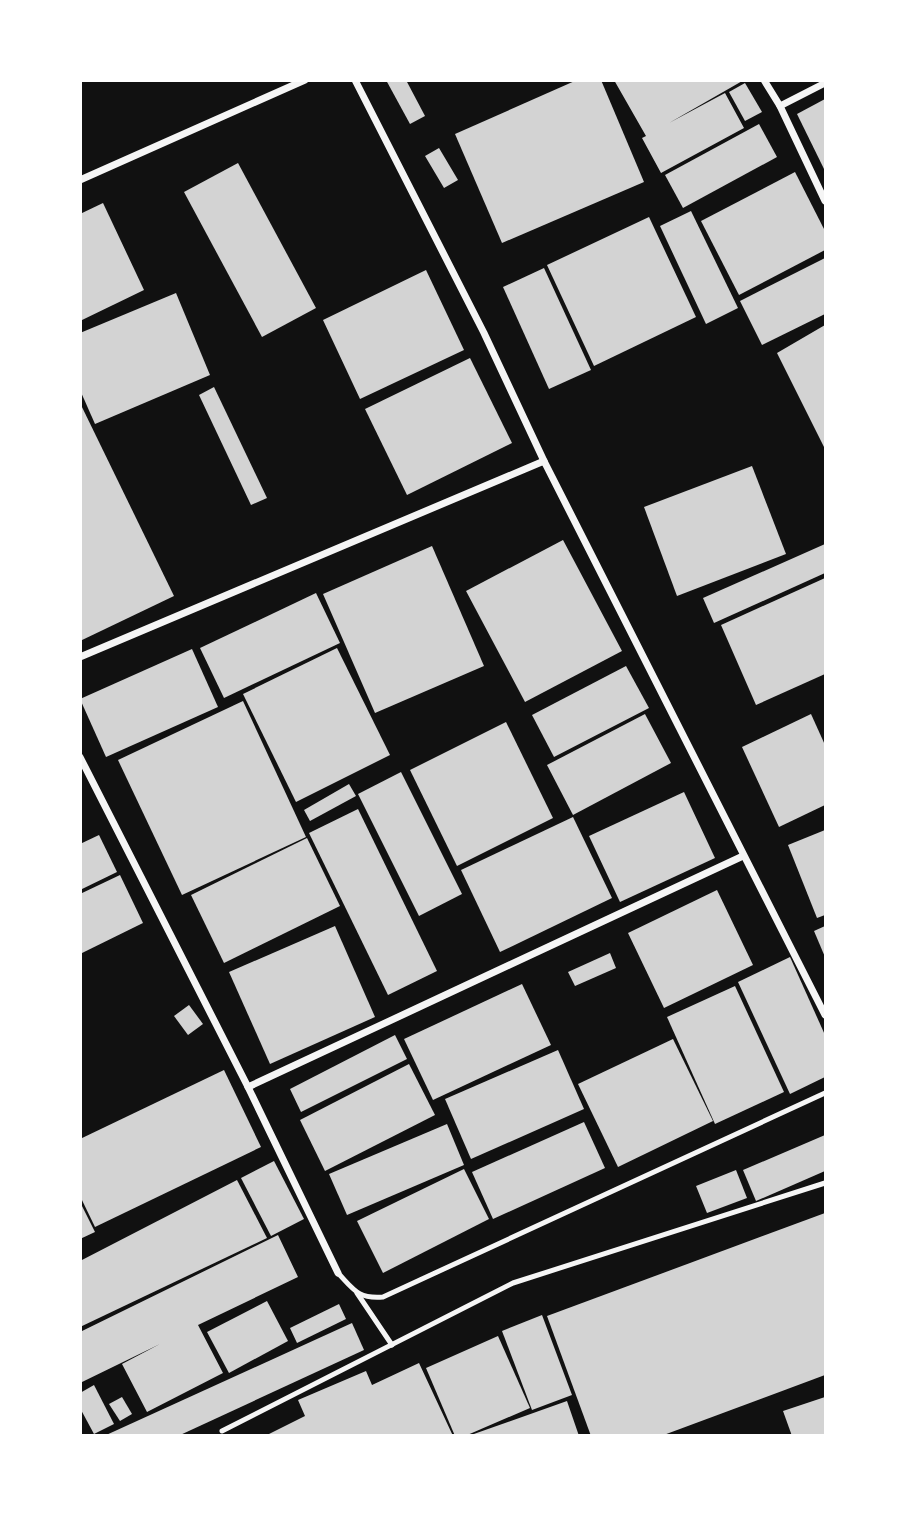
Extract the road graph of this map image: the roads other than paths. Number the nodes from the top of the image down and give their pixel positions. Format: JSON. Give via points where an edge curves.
{"nodes":[{"id":1,"x":305,"y":80,"type":"edge"},
{"id":2,"x":355,"y":80,"type":"edge"},
{"id":3,"x":764,"y":80,"type":"edge"},
{"id":4,"x":825,"y":83,"type":"edge"},
{"id":5,"x":780,"y":106,"type":"junction"},
{"id":6,"x":80,"y":180,"type":"edge"},
{"id":7,"x":825,"y":201,"type":"edge"},
{"id":8,"x":544,"y":461,"type":"junction"},
{"id":9,"x":80,"y":657,"type":"edge"},
{"id":10,"x":80,"y":757,"type":"edge"},
{"id":11,"x":743,"y":856,"type":"junction"},
{"id":12,"x":825,"y":1016,"type":"edge"},
{"id":13,"x":247,"y":1087,"type":"junction"},
{"id":14,"x":825,"y":1093,"type":"edge"},
{"id":15,"x":825,"y":1183,"type":"edge"},
{"id":16,"x":338,"y":1273,"type":"joint"},
{"id":17,"x":357,"y":1293,"type":"junction"},
{"id":18,"x":392,"y":1345,"type":"junction"},
{"id":19,"x":222,"y":1431,"type":"dead end"}],
"edges":[{"from":1,"to":6,"type":"street"},
{"from":2,"to":8,"type":"street"},
{"from":3,"to":5,"type":"street"},
{"from":4,"to":5,"type":"street"},
{"from":5,"to":7,"type":"street"},
{"from":8,"to":9,"type":"street"},
{"from":8,"to":11,"type":"street"},
{"from":10,"to":13,"type":"street"},
{"from":11,"to":12,"type":"street"},
{"from":11,"to":13,"type":"street"},
{"from":13,"to":16,"type":"street"},
{"from":14,"to":17,"type":"lane","via":[[383,1297]]},
{"from":15,"to":18,"type":"lane","via":[[513,1283]]},
{"from":16,"to":17,"type":"lane"},
{"from":17,"to":18,"type":"lane"},
{"from":18,"to":19,"type":"lane"}]}
